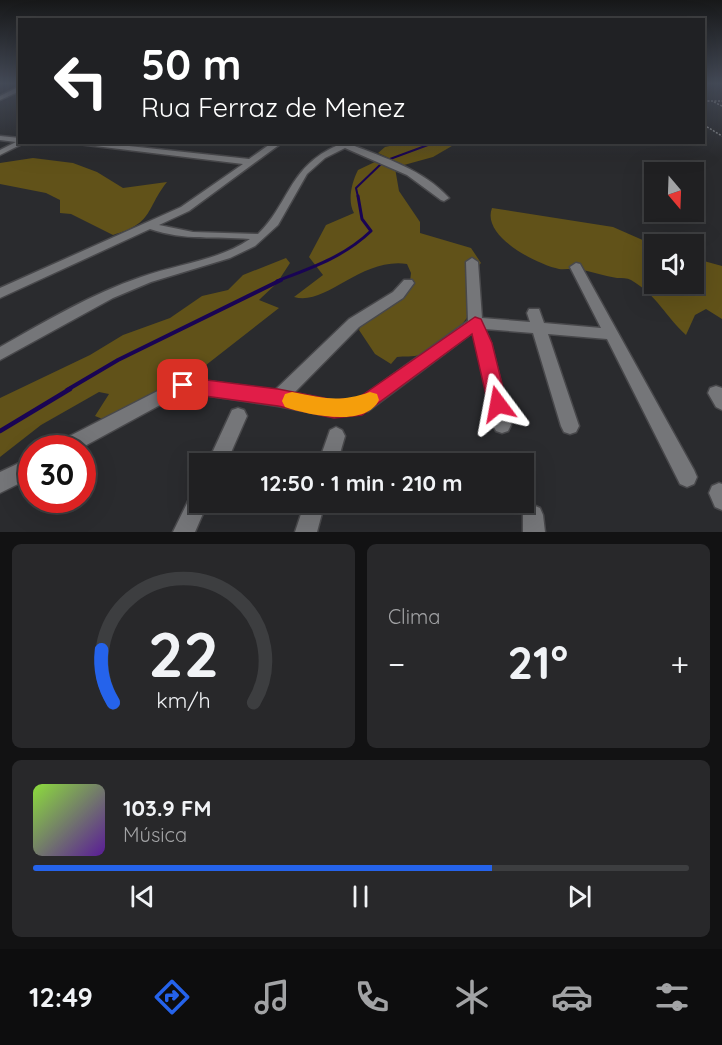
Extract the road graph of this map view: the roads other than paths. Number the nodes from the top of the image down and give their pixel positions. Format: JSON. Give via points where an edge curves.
{"nodes":[{"id":1,"x":0,"y":138,"type":"edge"},
{"id":2,"x":18,"y":141,"type":"edge"},
{"id":3,"x":18,"y":143,"type":"edge"},
{"id":4,"x":84,"y":144,"type":"edge"},
{"id":5,"x":276,"y":144,"type":"edge"},
{"id":6,"x":348,"y":144,"type":"edge"},
{"id":7,"x":0,"y":153,"type":"edge"},
{"id":8,"x":250,"y":162,"type":"junction"},
{"id":9,"x":444,"y":198,"type":"dead end"},
{"id":10,"x":152,"y":226,"type":"junction"},
{"id":11,"x":260,"y":237,"type":"junction"},
{"id":12,"x":472,"y":262,"type":"dead end"},
{"id":13,"x":576,"y":267,"type":"dead end"},
{"id":14,"x":408,"y":283,"type":"dead end"},
{"id":15,"x":0,"y":293,"type":"edge"},
{"id":16,"x":537,"y":321,"type":"junction"},
{"id":17,"x":475,"y":323,"type":"junction"},
{"id":18,"x":610,"y":334,"type":"junction"},
{"id":19,"x":0,"y":354,"type":"edge"},
{"id":20,"x":278,"y":398,"type":"junction"},
{"id":21,"x":238,"y":416,"type":"dead end"},
{"id":22,"x":502,"y":425,"type":"dead end"},
{"id":23,"x":570,"y":426,"type":"dead end"},
{"id":24,"x":89,"y":435,"type":"edge"},
{"id":25,"x":336,"y":436,"type":"dead end"},
{"id":26,"x":221,"y":453,"type":"edge"},
{"id":27,"x":331,"y":453,"type":"edge"},
{"id":28,"x":18,"y":473,"type":"edge"},
{"id":29,"x":687,"y":477,"type":"dead end"},
{"id":30,"x":0,"y":483,"type":"edge"},
{"id":31,"x":193,"y":513,"type":"edge"},
{"id":32,"x":312,"y":513,"type":"edge"},
{"id":33,"x":184,"y":532,"type":"edge"},
{"id":34,"x":306,"y":532,"type":"edge"}],
"edges":[{"from":1,"to":2,"type":"street"},
{"from":3,"to":7,"type":"street"},
{"from":4,"to":8,"type":"street"},
{"from":5,"to":8,"type":"street"},
{"from":6,"to":9,"type":"street","via":[[429,184]]},
{"from":6,"to":11,"type":"street","via":[[308,168],[279,218]]},
{"from":8,"to":10,"type":"street","via":[[185,209]]},
{"from":10,"to":11,"type":"street","via":[[196,237]]},
{"from":10,"to":15,"type":"street"},
{"from":11,"to":19,"type":"street","via":[[229,255],[114,292]]},
{"from":12,"to":17,"type":"street"},
{"from":13,"to":18,"type":"street"},
{"from":14,"to":20,"type":"street","via":[[398,295],[354,322]]},
{"from":16,"to":17,"type":"street"},
{"from":16,"to":18,"type":"street"},
{"from":16,"to":23,"type":"street"},
{"from":17,"to":20,"type":"street","via":[[362,406],[334,409]]},
{"from":17,"to":22,"type":"street","via":[[484,343]]},
{"from":18,"to":29,"type":"street"},
{"from":20,"to":24,"type":"street","via":[[183,385]]},
{"from":21,"to":26,"type":"street"},
{"from":25,"to":27,"type":"street"},
{"from":28,"to":30,"type":"street"},
{"from":31,"to":33,"type":"street"},
{"from":32,"to":34,"type":"street"}]}
